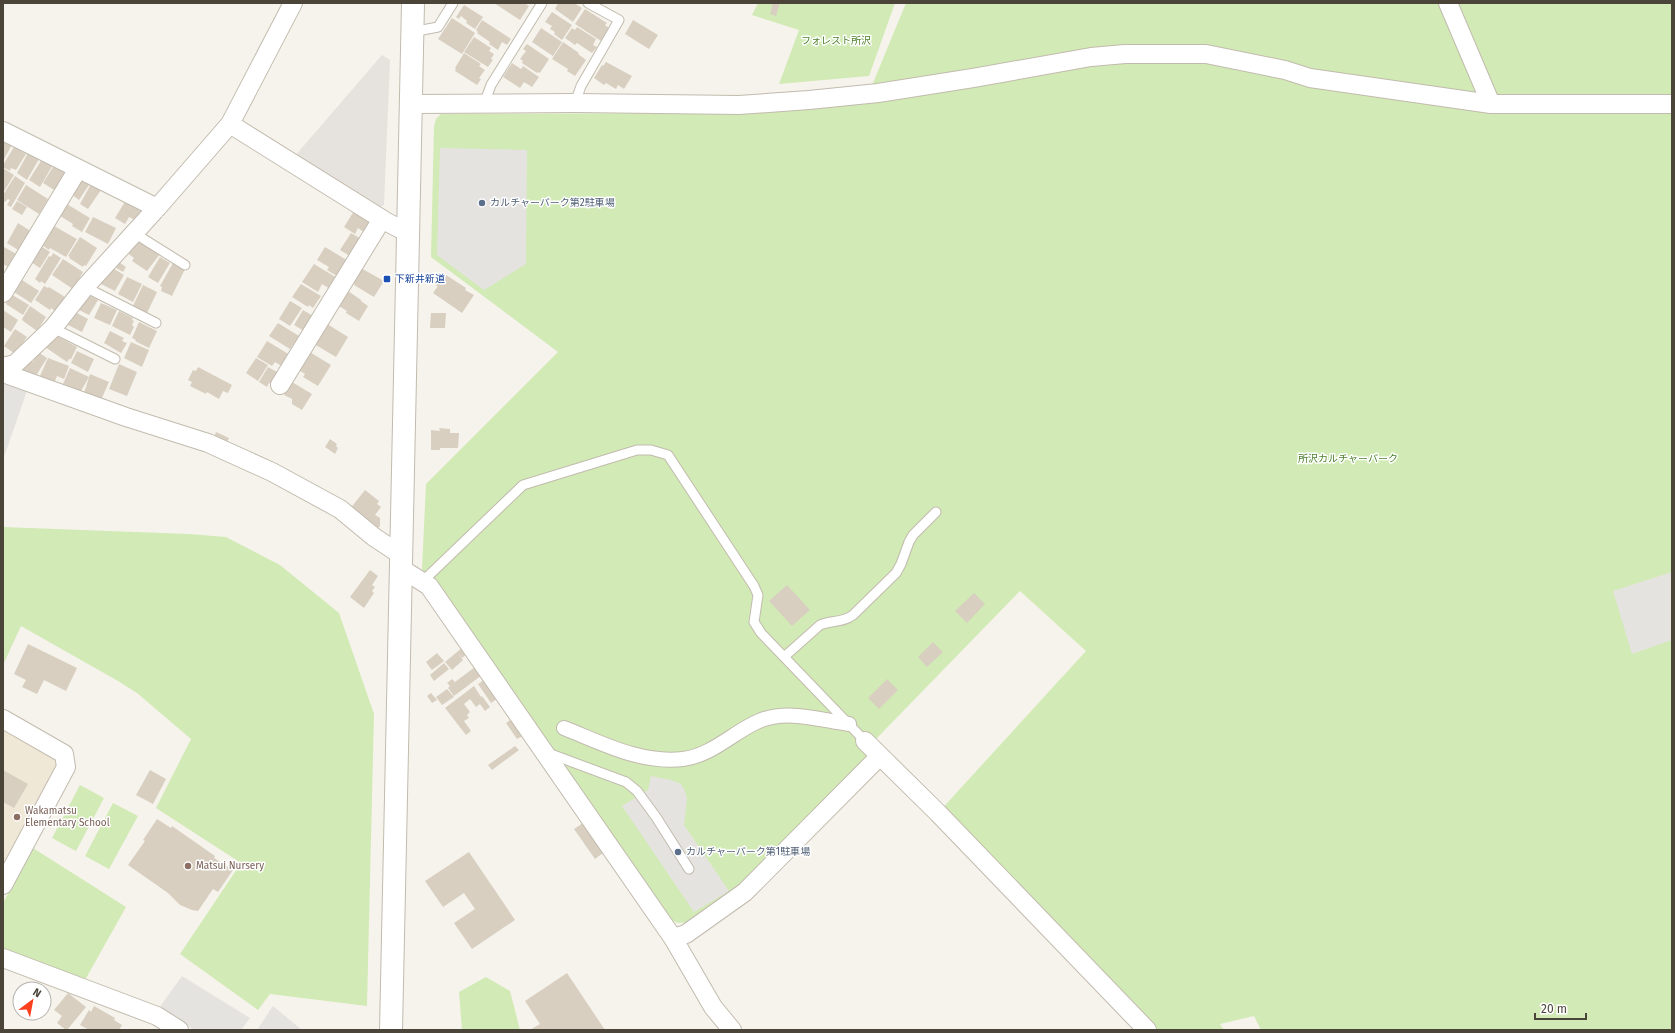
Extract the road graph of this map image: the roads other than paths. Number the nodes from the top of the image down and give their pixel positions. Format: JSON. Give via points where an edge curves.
{"nodes":[{"id":1,"x":293,"y":3,"type":"edge"},
{"id":2,"x":413,"y":3,"type":"edge"},
{"id":3,"x":453,"y":3,"type":"edge"},
{"id":4,"x":542,"y":3,"type":"edge"},
{"id":5,"x":588,"y":3,"type":"edge"},
{"id":6,"x":1448,"y":3,"type":"edge"},
{"id":7,"x":412,"y":32,"type":"junction"},
{"id":8,"x":575,"y":103,"type":"junction"},
{"id":9,"x":411,"y":104,"type":"junction"},
{"id":10,"x":484,"y":104,"type":"junction"},
{"id":11,"x":1491,"y":104,"type":"junction"},
{"id":12,"x":1672,"y":104,"type":"edge"},
{"id":13,"x":230,"y":124,"type":"junction"},
{"id":14,"x":3,"y":131,"type":"edge"},
{"id":15,"x":78,"y":169,"type":"junction"},
{"id":16,"x":157,"y":208,"type":"junction"},
{"id":17,"x":382,"y":219,"type":"junction"},
{"id":18,"x":134,"y":233,"type":"junction"},
{"id":19,"x":408,"y":233,"type":"junction"},
{"id":20,"x":185,"y":265,"type":"dead end"},
{"id":21,"x":86,"y":287,"type":"junction"},
{"id":22,"x":3,"y":293,"type":"edge"},
{"id":23,"x":156,"y":323,"type":"dead end"},
{"id":24,"x":53,"y":328,"type":"junction"},
{"id":25,"x":115,"y":359,"type":"dead end"},
{"id":26,"x":3,"y":367,"type":"edge"},
{"id":27,"x":3,"y":373,"type":"edge"},
{"id":28,"x":280,"y":385,"type":"dead end"},
{"id":29,"x":936,"y":512,"type":"dead end"},
{"id":30,"x":402,"y":562,"type":"junction"},
{"id":31,"x":422,"y":582,"type":"junction"},
{"id":32,"x":784,"y":657,"type":"junction"},
{"id":33,"x":3,"y":719,"type":"edge"},
{"id":34,"x":849,"y":724,"type":"junction"},
{"id":35,"x":564,"y":728,"type":"dead end"},
{"id":36,"x":865,"y":741,"type":"joint"},
{"id":37,"x":545,"y":752,"type":"junction"},
{"id":38,"x":880,"y":756,"type":"junction"},
{"id":39,"x":689,"y":869,"type":"dead end"},
{"id":40,"x":3,"y":885,"type":"edge"},
{"id":41,"x":673,"y":938,"type":"junction"},
{"id":42,"x":3,"y":958,"type":"edge"},
{"id":43,"x":179,"y":1030,"type":"edge"},
{"id":44,"x":391,"y":1030,"type":"edge"},
{"id":45,"x":732,"y":1030,"type":"edge"},
{"id":46,"x":1147,"y":1030,"type":"edge"}],
"edges":[{"from":1,"to":13,"type":"street"},
{"from":2,"to":7,"type":"street"},
{"from":3,"to":7,"type":"lane","via":[[438,27]]},
{"from":4,"to":10,"type":"lane","via":[[491,85]]},
{"from":5,"to":8,"type":"lane","via":[[619,20],[581,86]]},
{"from":6,"to":11,"type":"street"},
{"from":7,"to":9,"type":"street"},
{"from":8,"to":10,"type":"street"},
{"from":8,"to":11,"type":"street","via":[[739,105],[809,100],[878,93],[1091,57],[1125,54],[1206,54],[1285,70],[1310,78]]},
{"from":9,"to":10,"type":"street"},
{"from":9,"to":19,"type":"street"},
{"from":11,"to":12,"type":"street"},
{"from":13,"to":16,"type":"street"},
{"from":13,"to":17,"type":"street"},
{"from":14,"to":15,"type":"street"},
{"from":15,"to":16,"type":"street"},
{"from":15,"to":22,"type":"street"},
{"from":16,"to":18,"type":"street"},
{"from":17,"to":19,"type":"street"},
{"from":17,"to":28,"type":"street"},
{"from":18,"to":20,"type":"lane"},
{"from":18,"to":21,"type":"street"},
{"from":19,"to":30,"type":"street"},
{"from":21,"to":23,"type":"lane"},
{"from":21,"to":24,"type":"street"},
{"from":24,"to":25,"type":"lane"},
{"from":24,"to":26,"type":"street","via":[[14,364]]},
{"from":27,"to":30,"type":"street","via":[[208,443],[265,468],[340,509]]},
{"from":29,"to":32,"type":"lane","via":[[913,535],[896,573],[853,615],[847,619],[820,625]]},
{"from":30,"to":31,"type":"street"},
{"from":30,"to":44,"type":"street"},
{"from":31,"to":32,"type":"lane","via":[[523,485],[636,450],[651,450],[668,455],[754,586],[758,595],[754,622]]},
{"from":31,"to":37,"type":"street","via":[[429,586]]},
{"from":32,"to":34,"type":"lane"},
{"from":33,"to":40,"type":"street","via":[[64,754],[66,767]]},
{"from":34,"to":35,"type":"street","via":[[798,715],[776,717],[761,720],[705,752],[684,758],[665,759],[639,757]]},
{"from":34,"to":36,"type":"lane"},
{"from":36,"to":38,"type":"street"},
{"from":37,"to":39,"type":"lane","via":[[626,782],[656,817]]},
{"from":37,"to":41,"type":"street"},
{"from":38,"to":41,"type":"street","via":[[745,892],[686,934]]},
{"from":38,"to":46,"type":"street"},
{"from":41,"to":45,"type":"street","via":[[713,1007]]},
{"from":42,"to":43,"type":"street","via":[[157,1016]]}]}
